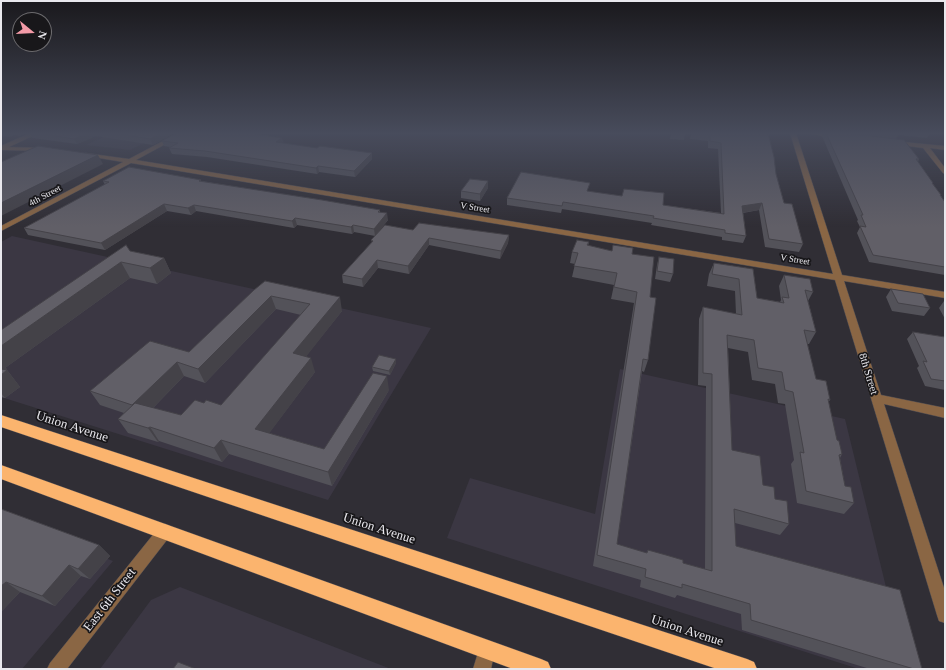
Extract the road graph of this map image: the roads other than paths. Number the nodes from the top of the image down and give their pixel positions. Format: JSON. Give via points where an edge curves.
{"nodes":[{"id":1,"x":124,"y":164,"type":"edge"},
{"id":2,"x":150,"y":164,"type":"edge"},
{"id":3,"x":803,"y":164,"type":"edge"},
{"id":4,"x":1,"y":229,"type":"edge"},
{"id":5,"x":838,"y":278,"type":"junction"},
{"id":6,"x":945,"y":295,"type":"edge"},
{"id":7,"x":876,"y":398,"type":"junction"},
{"id":8,"x":945,"y":413,"type":"edge"},
{"id":9,"x":1,"y":421,"type":"edge"},
{"id":10,"x":1,"y":472,"type":"edge"},
{"id":11,"x":165,"y":531,"type":"junction"},
{"id":12,"x":945,"y":615,"type":"edge"},
{"id":13,"x":487,"y":649,"type":"junction"},
{"id":14,"x":56,"y":669,"type":"edge"},
{"id":15,"x":482,"y":669,"type":"edge"},
{"id":16,"x":541,"y":669,"type":"edge"},
{"id":17,"x":747,"y":669,"type":"edge"}],
"edges":[{"from":1,"to":4,"type":"street","name":"4th Street"},
{"from":2,"to":5,"type":"street","name":"V Street"},
{"from":3,"to":5,"type":"street","name":"8th Street"},
{"from":5,"to":6,"type":"street","name":"V Street"},
{"from":5,"to":7,"type":"street","name":"8th Street"},
{"from":7,"to":8,"type":"street"},
{"from":7,"to":12,"type":"street","name":"8th Street"},
{"from":9,"to":17,"type":"highway","name":"Union Avenue"},
{"from":10,"to":11,"type":"highway"},
{"from":11,"to":13,"type":"highway"},
{"from":11,"to":14,"type":"street","name":"East 6th Street"},
{"from":13,"to":15,"type":"street"},
{"from":13,"to":16,"type":"highway"}]}
